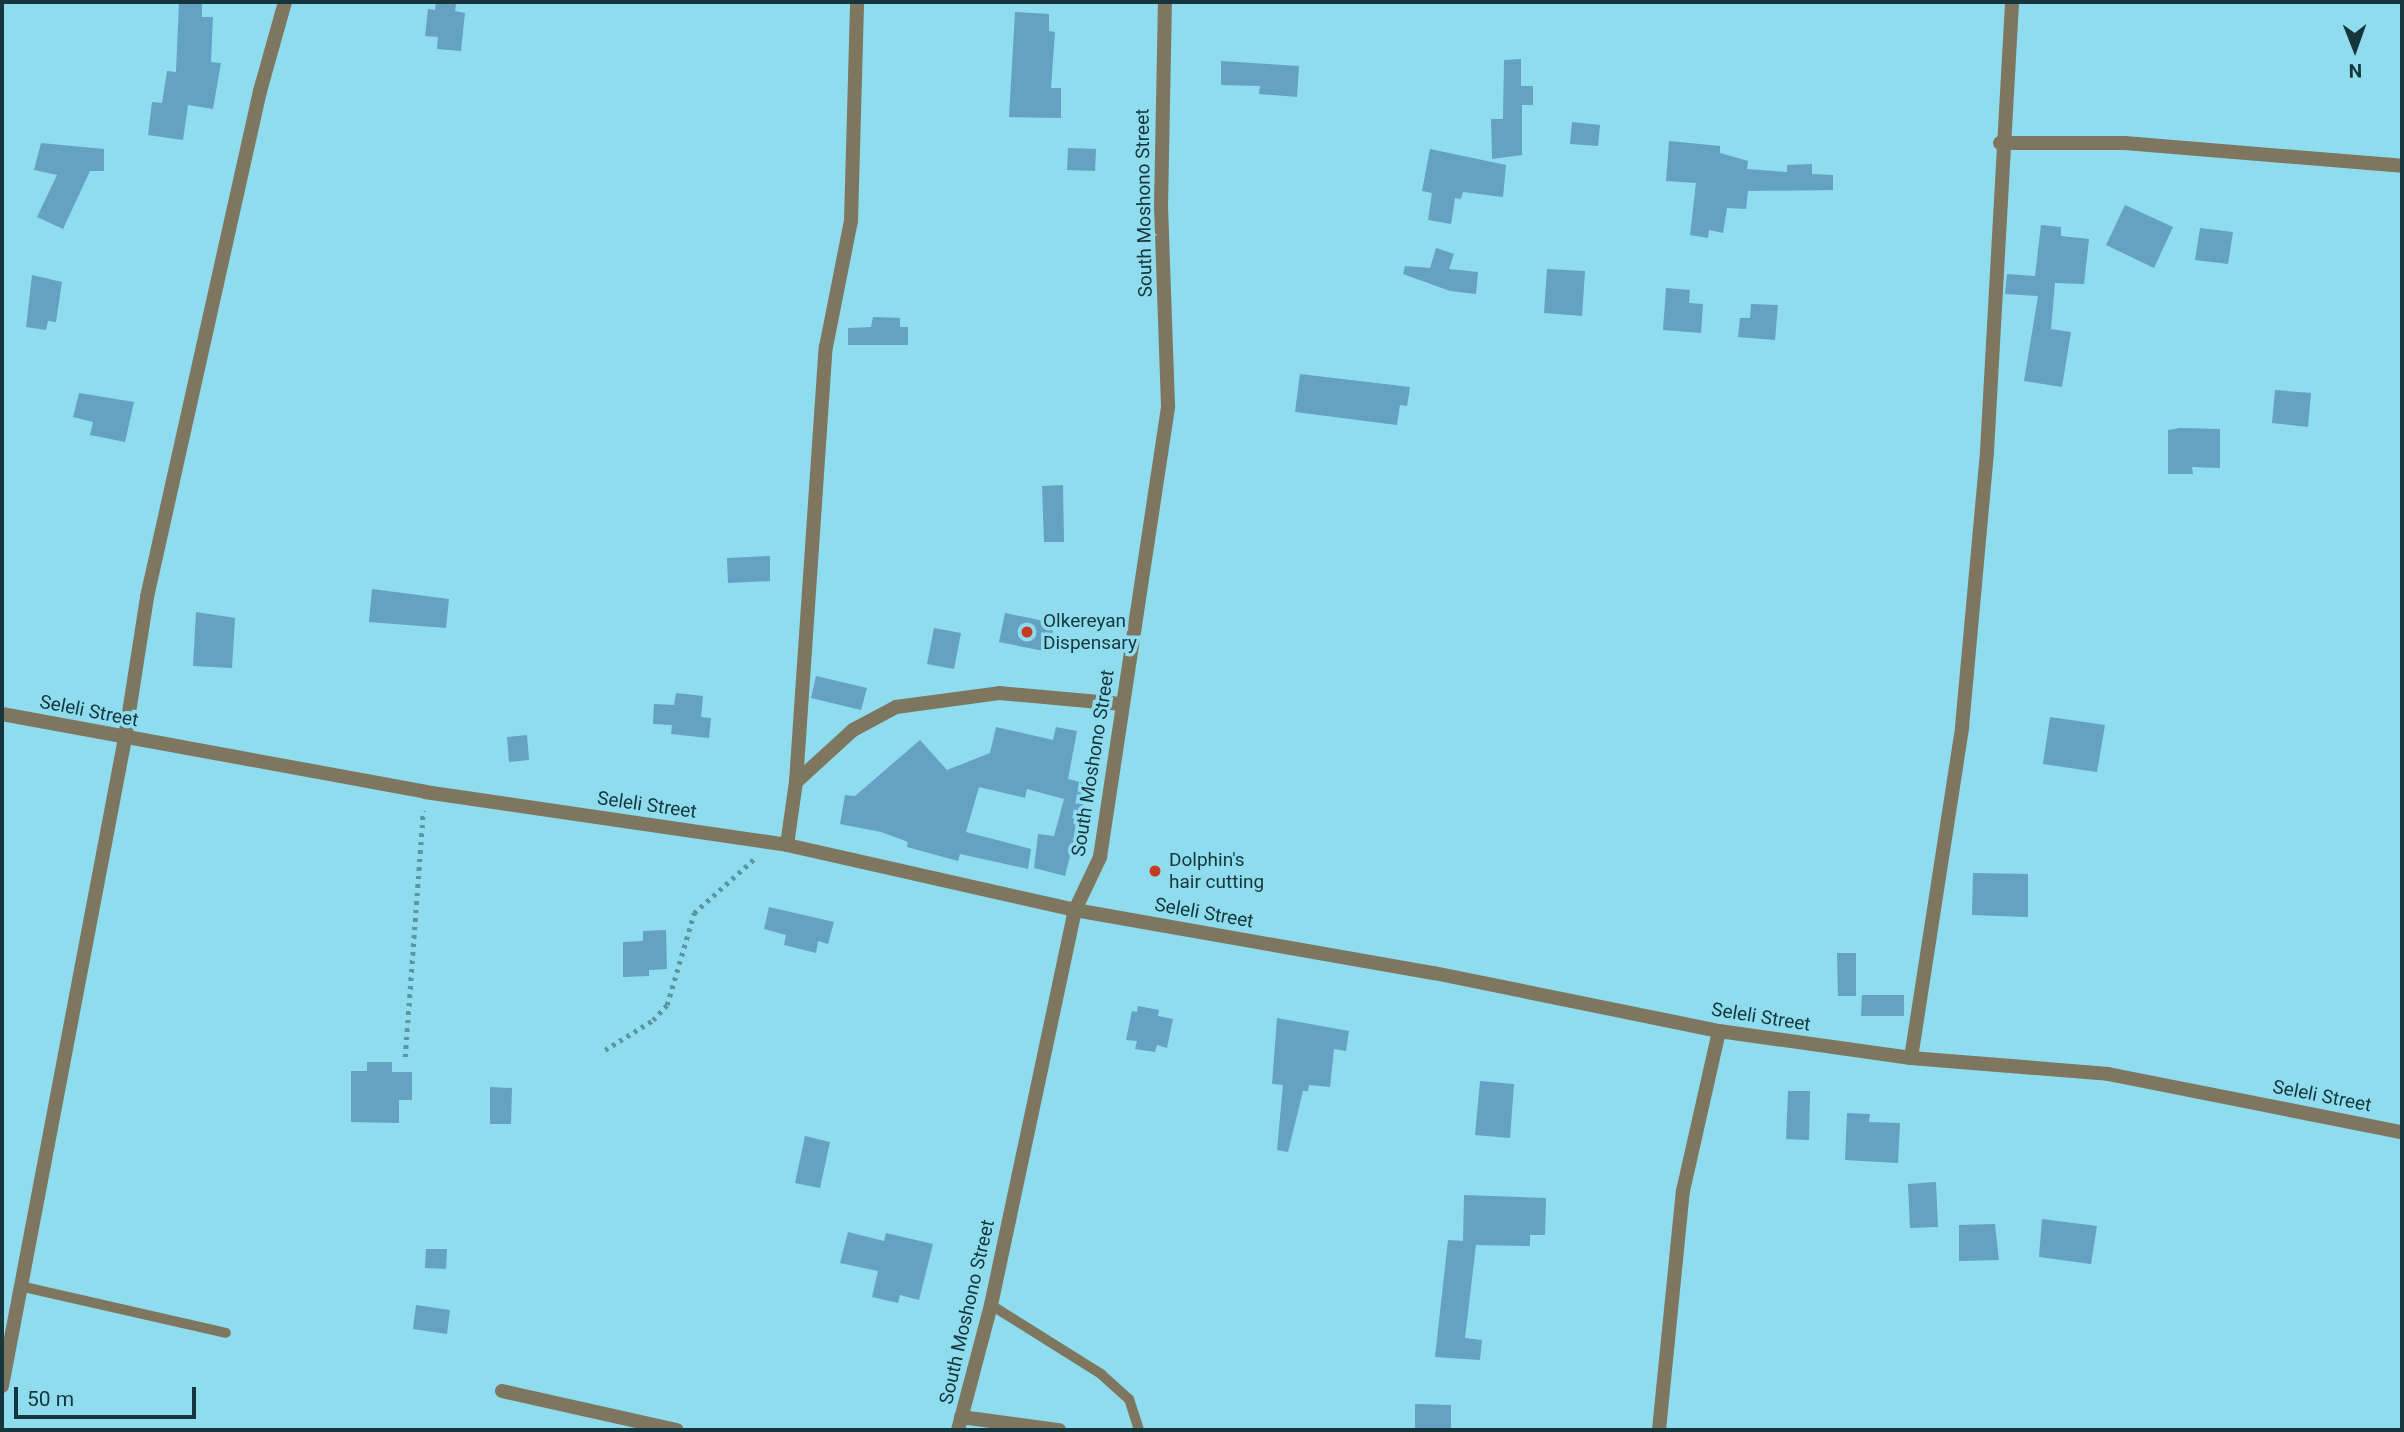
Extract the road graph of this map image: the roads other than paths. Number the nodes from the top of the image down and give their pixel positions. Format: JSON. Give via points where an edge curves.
{"nodes":[{"id":1,"x":285,"y":2,"type":"edge"},
{"id":2,"x":857,"y":2,"type":"edge"},
{"id":3,"x":1165,"y":2,"type":"edge"},
{"id":4,"x":2012,"y":2,"type":"edge"},
{"id":5,"x":2000,"y":142,"type":"junction"},
{"id":6,"x":2402,"y":166,"type":"edge"},
{"id":7,"x":1122,"y":704,"type":"junction"},
{"id":8,"x":2,"y":714,"type":"edge"},
{"id":9,"x":125,"y":738,"type":"junction"},
{"id":10,"x":796,"y":782,"type":"junction"},
{"id":11,"x":787,"y":845,"type":"junction"},
{"id":12,"x":1075,"y":910,"type":"junction"},
{"id":13,"x":1719,"y":1031,"type":"junction"},
{"id":14,"x":1911,"y":1058,"type":"junction"},
{"id":15,"x":2402,"y":1132,"type":"edge"},
{"id":16,"x":24,"y":1287,"type":"junction"},
{"id":17,"x":991,"y":1305,"type":"junction"},
{"id":18,"x":226,"y":1333,"type":"dead end"},
{"id":19,"x":2,"y":1386,"type":"edge"},
{"id":20,"x":502,"y":1391,"type":"dead end"},
{"id":21,"x":960,"y":1424,"type":"edge"},
{"id":22,"x":677,"y":1430,"type":"edge"},
{"id":23,"x":1059,"y":1430,"type":"edge"},
{"id":24,"x":1139,"y":1430,"type":"edge"},
{"id":25,"x":1659,"y":1430,"type":"edge"}],
"edges":[{"from":1,"to":9,"type":"street","via":[[260,91],[147,597]]},
{"from":2,"to":10,"type":"street","via":[[851,221],[826,347]]},
{"from":3,"to":7,"type":"street","name":"South Moshono Street","via":[[1161,207],[1168,406]]},
{"from":4,"to":5,"type":"street"},
{"from":5,"to":6,"type":"street","via":[[2125,143]]},
{"from":5,"to":14,"type":"street","via":[[1987,451],[1962,727]]},
{"from":7,"to":10,"type":"street","via":[[999,693],[896,707],[853,730]]},
{"from":7,"to":12,"type":"street","name":"South Moshono Street","via":[[1100,857]]},
{"from":8,"to":9,"type":"street","name":"Seleli Street"},
{"from":9,"to":11,"type":"street","name":"Seleli Street","via":[[425,792]]},
{"from":9,"to":16,"type":"street"},
{"from":10,"to":11,"type":"street"},
{"from":11,"to":12,"type":"street","name":"Seleli Street"},
{"from":12,"to":13,"type":"street","name":"Seleli Street","via":[[1434,973]]},
{"from":12,"to":17,"type":"street","name":"South Moshono Street"},
{"from":13,"to":14,"type":"street","name":"Seleli Street"},
{"from":13,"to":25,"type":"street","via":[[1683,1191]]},
{"from":14,"to":15,"type":"street","name":"Seleli Street","via":[[2108,1074]]},
{"from":16,"to":18,"type":"lane"},
{"from":16,"to":19,"type":"street"},
{"from":17,"to":21,"type":"street","name":"South Moshono Street"},
{"from":17,"to":24,"type":"lane","via":[[1101,1374],[1129,1398]]},
{"from":20,"to":22,"type":"street"},
{"from":21,"to":23,"type":"street"}]}
